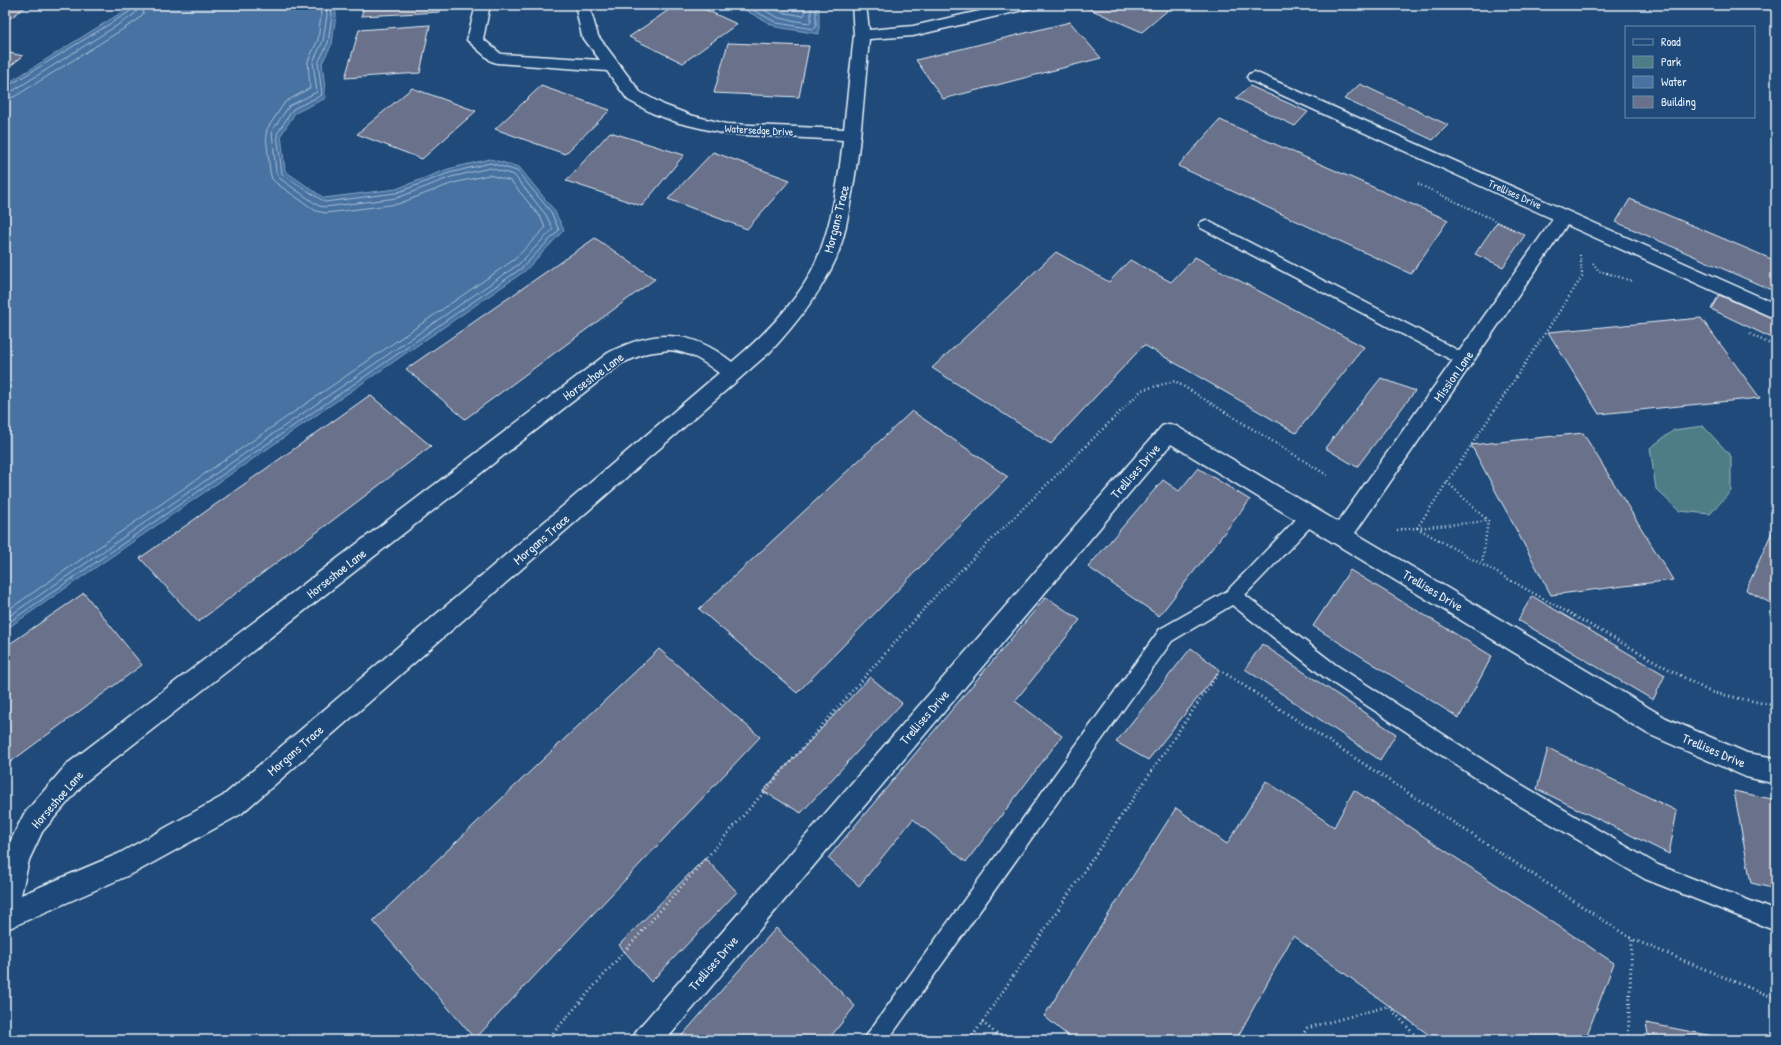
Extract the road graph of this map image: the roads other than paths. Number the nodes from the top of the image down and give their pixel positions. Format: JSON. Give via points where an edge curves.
{"nodes":[{"id":1,"x":483,"y":5,"type":"edge"},
{"id":2,"x":582,"y":5,"type":"edge"},
{"id":3,"x":859,"y":5,"type":"edge"},
{"id":4,"x":1026,"y":5,"type":"edge"},
{"id":5,"x":862,"y":35,"type":"junction"},
{"id":6,"x":612,"y":66,"type":"dead end"},
{"id":7,"x":1255,"y":77,"type":"dead end"},
{"id":8,"x":852,"y":135,"type":"junction"},
{"id":9,"x":1564,"y":216,"type":"junction"},
{"id":10,"x":1206,"y":225,"type":"dead end"},
{"id":11,"x":1776,"y":312,"type":"edge"},
{"id":12,"x":1464,"y":360,"type":"junction"},
{"id":13,"x":732,"y":373,"type":"junction"},
{"id":14,"x":1310,"y":516,"type":"junction"},
{"id":15,"x":1341,"y":535,"type":"junction"},
{"id":16,"x":1233,"y":596,"type":"junction"},
{"id":17,"x":1776,"y":771,"type":"edge"},
{"id":18,"x":5,"y":906,"type":"edge"},
{"id":19,"x":5,"y":916,"type":"edge"},
{"id":20,"x":1776,"y":921,"type":"edge"},
{"id":21,"x":647,"y":1040,"type":"edge"},
{"id":22,"x":875,"y":1040,"type":"edge"}],
"edges":[{"from":1,"to":6,"type":"street","via":[[475,40],[497,58]]},
{"from":2,"to":8,"type":"street","name":"Watersedge Drive","via":[[590,36],[634,96],[658,109],[685,120],[726,129]]},
{"from":3,"to":5,"type":"street","name":"Morgans Trace"},
{"from":4,"to":5,"type":"street","via":[[913,31]]},
{"from":5,"to":8,"type":"street","name":"Morgans Trace"},
{"from":7,"to":9,"type":"street","name":"Trellises Drive"},
{"from":8,"to":13,"type":"street","name":"Morgans Trace","via":[[837,227],[824,265],[810,292],[787,321],[763,347]]},
{"from":9,"to":11,"type":"street","name":"Trellises Drive"},
{"from":9,"to":12,"type":"street","name":"Mission Lane"},
{"from":10,"to":12,"type":"lane"},
{"from":12,"to":15,"type":"street","name":"Mission Lane"},
{"from":13,"to":18,"type":"street","name":"Horseshoe Lane","via":[[702,351],[677,343],[644,345],[615,358],[76,773],[33,823],[16,858]]},
{"from":13,"to":19,"type":"street","name":"Morgans Trace","via":[[232,805],[127,863]]},
{"from":14,"to":15,"type":"street","name":"Trellises Drive"},
{"from":14,"to":16,"type":"lane"},
{"from":14,"to":21,"type":"street","name":"Trellises Drive","via":[[1169,432]]},
{"from":15,"to":17,"type":"street","name":"Trellises Drive","via":[[1657,726],[1746,764]]},
{"from":16,"to":20,"type":"lane","via":[[1330,671],[1510,789],[1652,872]]},
{"from":16,"to":22,"type":"lane","via":[[1166,635]]}]}
